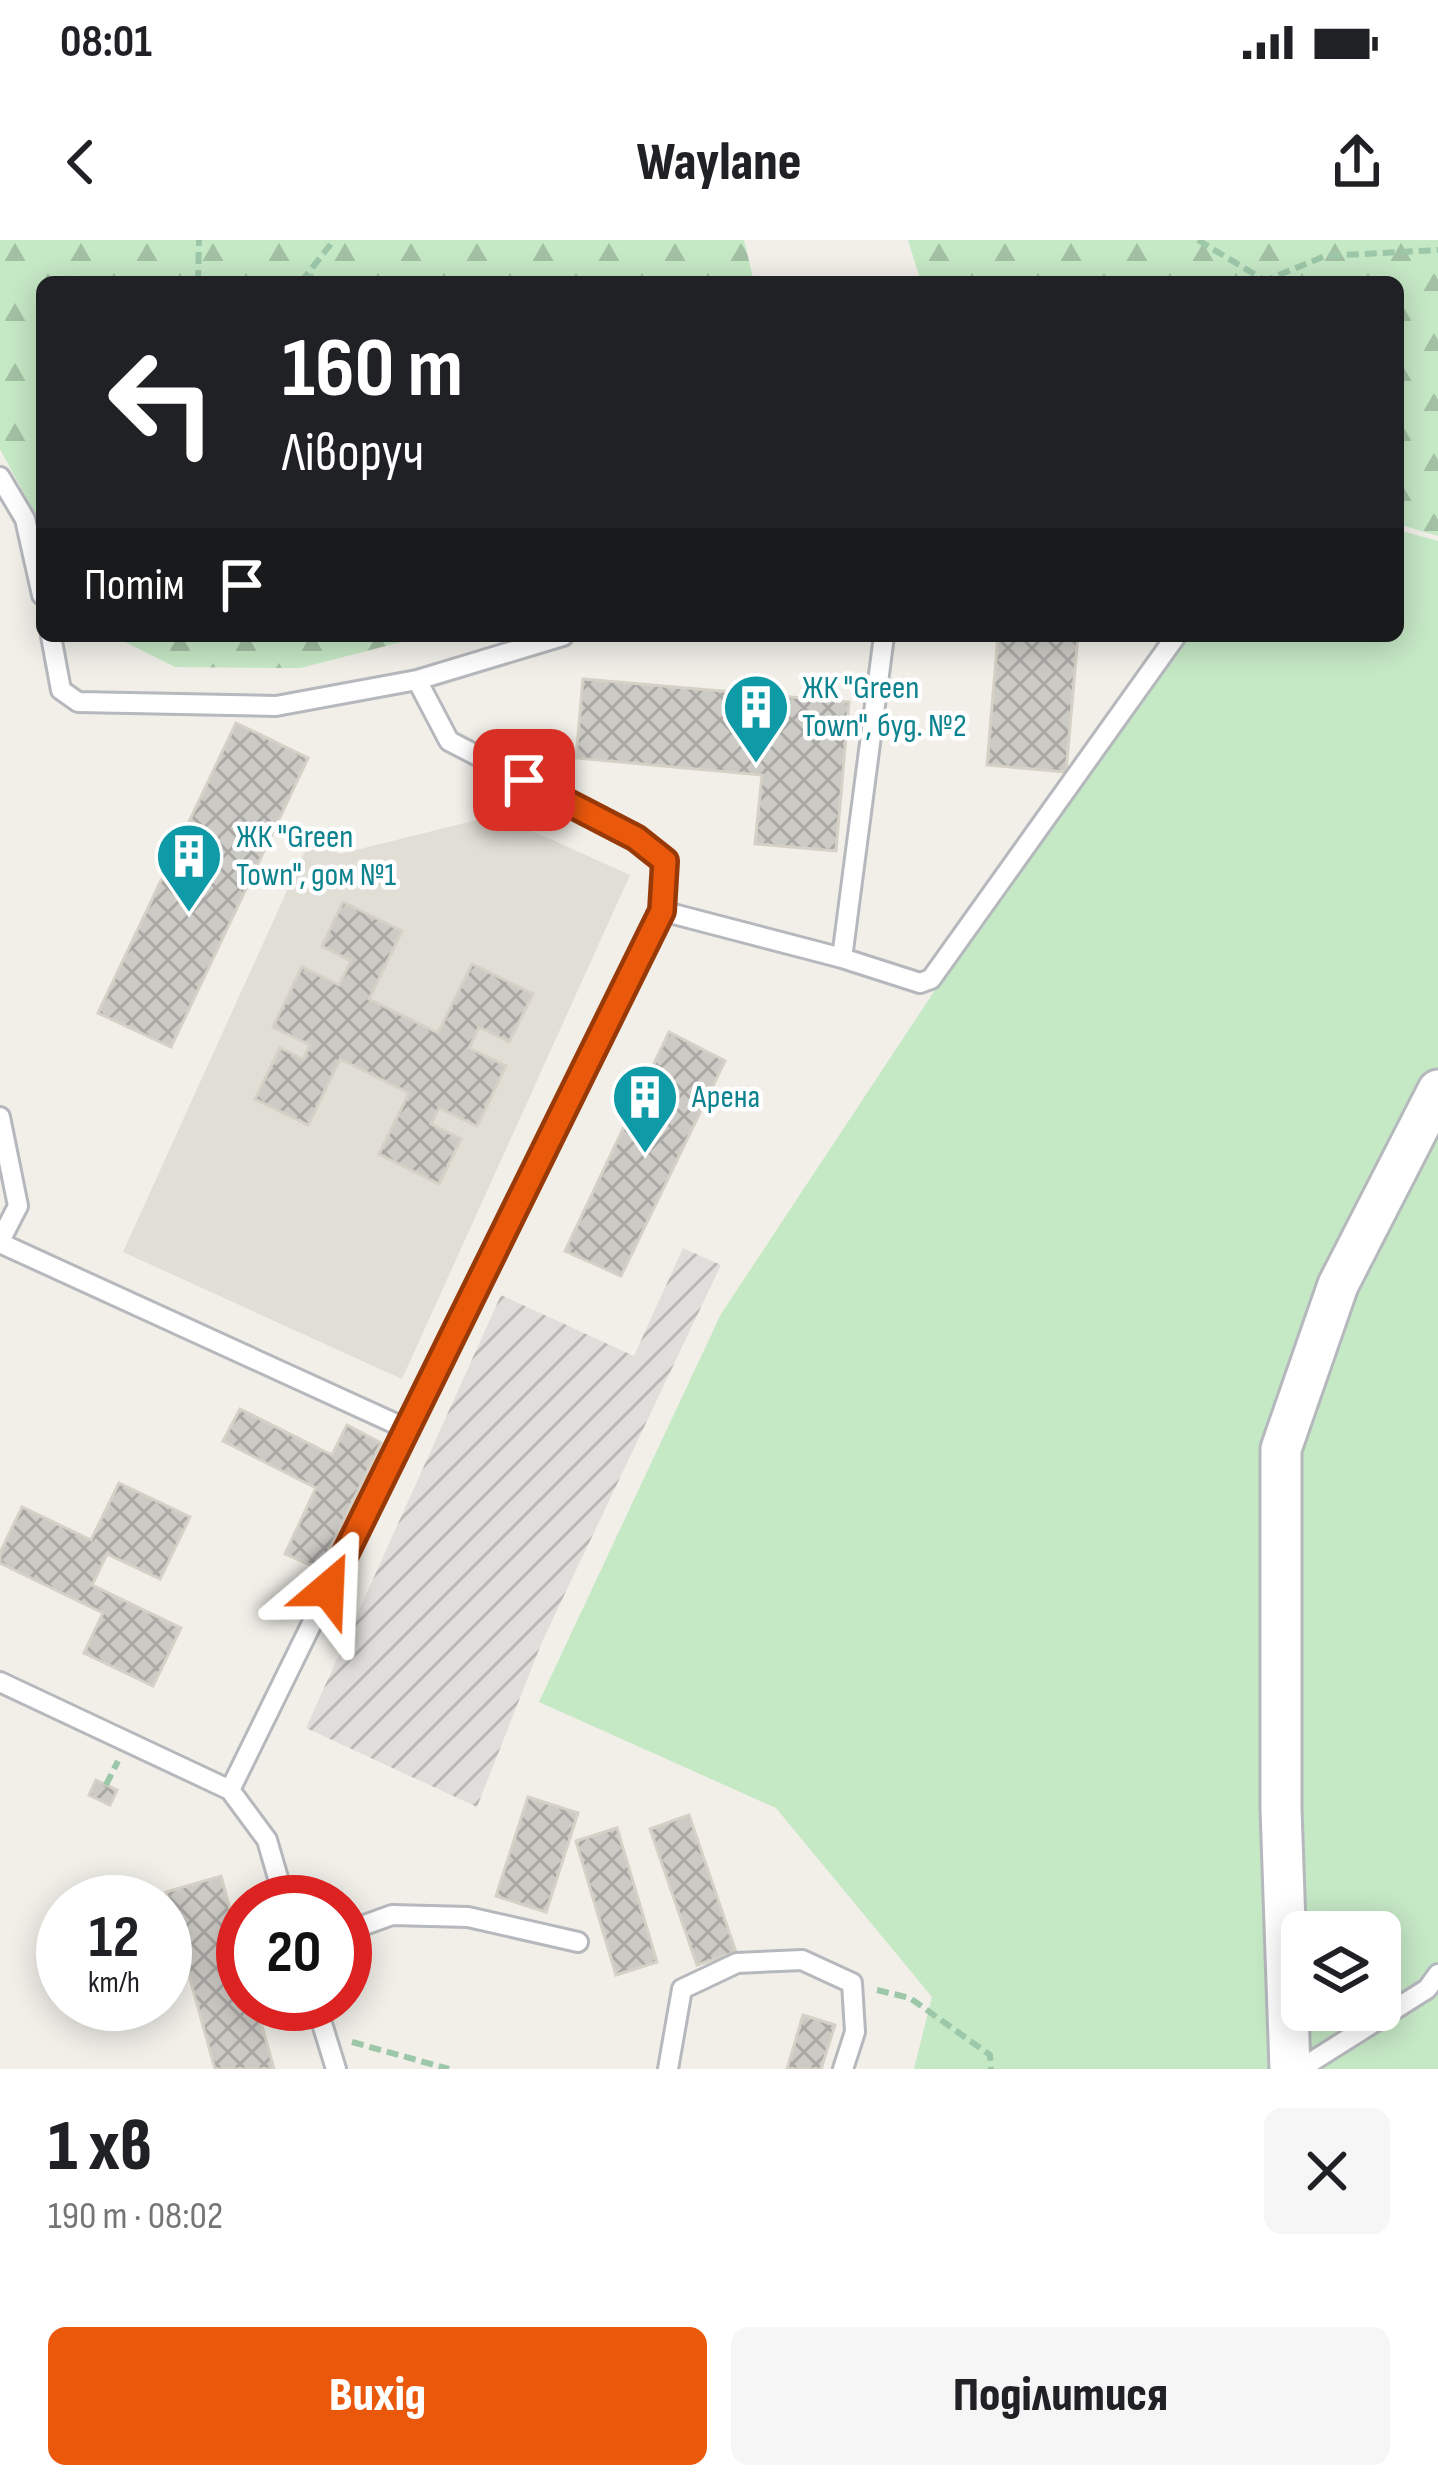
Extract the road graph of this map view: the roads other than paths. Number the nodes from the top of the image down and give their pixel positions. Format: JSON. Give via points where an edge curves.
{"nodes":[{"id":1,"x":0,"y":477,"type":"edge"},
{"id":2,"x":36,"y":568,"type":"edge"},
{"id":3,"x":52,"y":642,"type":"edge"},
{"id":4,"x":543,"y":642,"type":"edge"},
{"id":5,"x":883,"y":642,"type":"edge"},
{"id":6,"x":1172,"y":642,"type":"edge"},
{"id":7,"x":417,"y":680,"type":"junction"},
{"id":8,"x":662,"y":911,"type":"junction"},
{"id":9,"x":842,"y":958,"type":"junction"},
{"id":10,"x":1438,"y":1090,"type":"edge"},
{"id":11,"x":0,"y":1117,"type":"edge"},
{"id":12,"x":0,"y":1242,"type":"edge"},
{"id":13,"x":407,"y":1429,"type":"junction"},
{"id":14,"x":0,"y":1682,"type":"edge"},
{"id":15,"x":230,"y":1790,"type":"junction"},
{"id":16,"x":277,"y":1875,"type":"edge"},
{"id":17,"x":372,"y":1922,"type":"edge"},
{"id":18,"x":578,"y":1942,"type":"dead end"},
{"id":19,"x":1438,"y":1974,"type":"edge"},
{"id":20,"x":325,"y":2031,"type":"edge"},
{"id":21,"x":336,"y":2069,"type":"edge"},
{"id":22,"x":668,"y":2069,"type":"edge"},
{"id":23,"x":843,"y":2069,"type":"edge"},
{"id":24,"x":1290,"y":2069,"type":"edge"},
{"id":25,"x":1300,"y":2069,"type":"edge"}],
"edges":[{"from":1,"to":2,"type":"lane","via":[[25,519]]},
{"from":3,"to":7,"type":"lane","via":[[61,690],[78,702],[276,706]]},
{"from":4,"to":7,"type":"lane"},
{"from":5,"to":9,"type":"lane"},
{"from":6,"to":9,"type":"lane","via":[[931,979],[920,983]]},
{"from":7,"to":8,"type":"lane","via":[[448,741],[636,838],[665,861]]},
{"from":8,"to":9,"type":"lane"},
{"from":8,"to":13,"type":"lane"},
{"from":10,"to":24,"type":"street","via":[[1338,1286],[1282,1449]]},
{"from":11,"to":12,"type":"lane","via":[[18,1206]]},
{"from":12,"to":13,"type":"lane"},
{"from":13,"to":15,"type":"lane"},
{"from":14,"to":15,"type":"lane"},
{"from":15,"to":16,"type":"lane","via":[[267,1840]]},
{"from":17,"to":18,"type":"lane","via":[[392,1915],[468,1917]]},
{"from":19,"to":25,"type":"lane","via":[[1427,1989]]},
{"from":20,"to":21,"type":"lane"},
{"from":22,"to":23,"type":"lane","via":[[682,1989],[737,1963],[802,1960],[852,1983],[855,2032]]}]}
